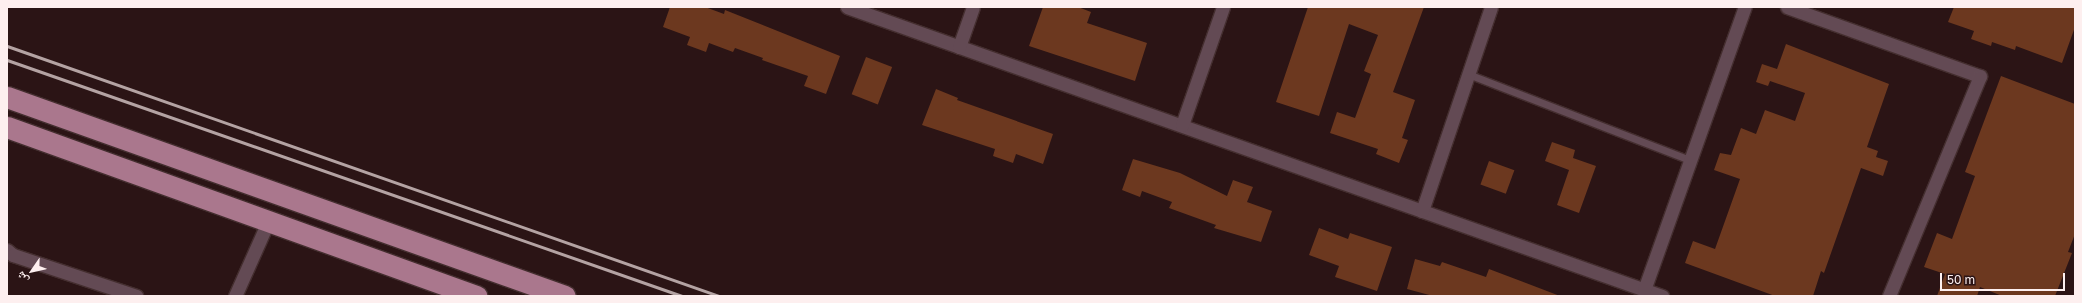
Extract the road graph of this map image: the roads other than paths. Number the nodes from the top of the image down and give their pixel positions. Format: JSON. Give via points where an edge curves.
{"nodes":[{"id":1,"x":847,"y":7,"type":"edge"},
{"id":2,"x":974,"y":7,"type":"edge"},
{"id":3,"x":1223,"y":7,"type":"edge"},
{"id":4,"x":1491,"y":7,"type":"edge"},
{"id":5,"x":1745,"y":7,"type":"edge"},
{"id":6,"x":1787,"y":7,"type":"edge"},
{"id":7,"x":959,"y":47,"type":"junction"},
{"id":8,"x":1468,"y":74,"type":"junction"},
{"id":9,"x":7,"y":96,"type":"edge"},
{"id":10,"x":1182,"y":125,"type":"junction"},
{"id":11,"x":7,"y":127,"type":"edge"},
{"id":12,"x":1690,"y":160,"type":"junction"},
{"id":13,"x":1422,"y":211,"type":"junction"},
{"id":14,"x":268,"y":222,"type":"junction"},
{"id":15,"x":7,"y":250,"type":"edge"},
{"id":16,"x":1644,"y":290,"type":"junction"},
{"id":17,"x":136,"y":296,"type":"edge"},
{"id":18,"x":235,"y":296,"type":"edge"},
{"id":19,"x":476,"y":296,"type":"edge"},
{"id":20,"x":565,"y":296,"type":"edge"},
{"id":21,"x":1662,"y":296,"type":"edge"},
{"id":22,"x":1889,"y":296,"type":"edge"}],
"edges":[{"from":1,"to":7,"type":"street"},
{"from":2,"to":7,"type":"street"},
{"from":3,"to":10,"type":"street"},
{"from":4,"to":8,"type":"street"},
{"from":5,"to":12,"type":"street"},
{"from":6,"to":22,"type":"street","via":[[1980,76]]},
{"from":7,"to":10,"type":"street"},
{"from":8,"to":12,"type":"lane"},
{"from":8,"to":13,"type":"street"},
{"from":9,"to":20,"type":"main road"},
{"from":10,"to":13,"type":"street"},
{"from":11,"to":14,"type":"main road"},
{"from":12,"to":16,"type":"street"},
{"from":13,"to":16,"type":"street"},
{"from":14,"to":18,"type":"street"},
{"from":14,"to":19,"type":"main road"},
{"from":15,"to":17,"type":"street","via":[[14,255]]},
{"from":16,"to":21,"type":"street"}]}
